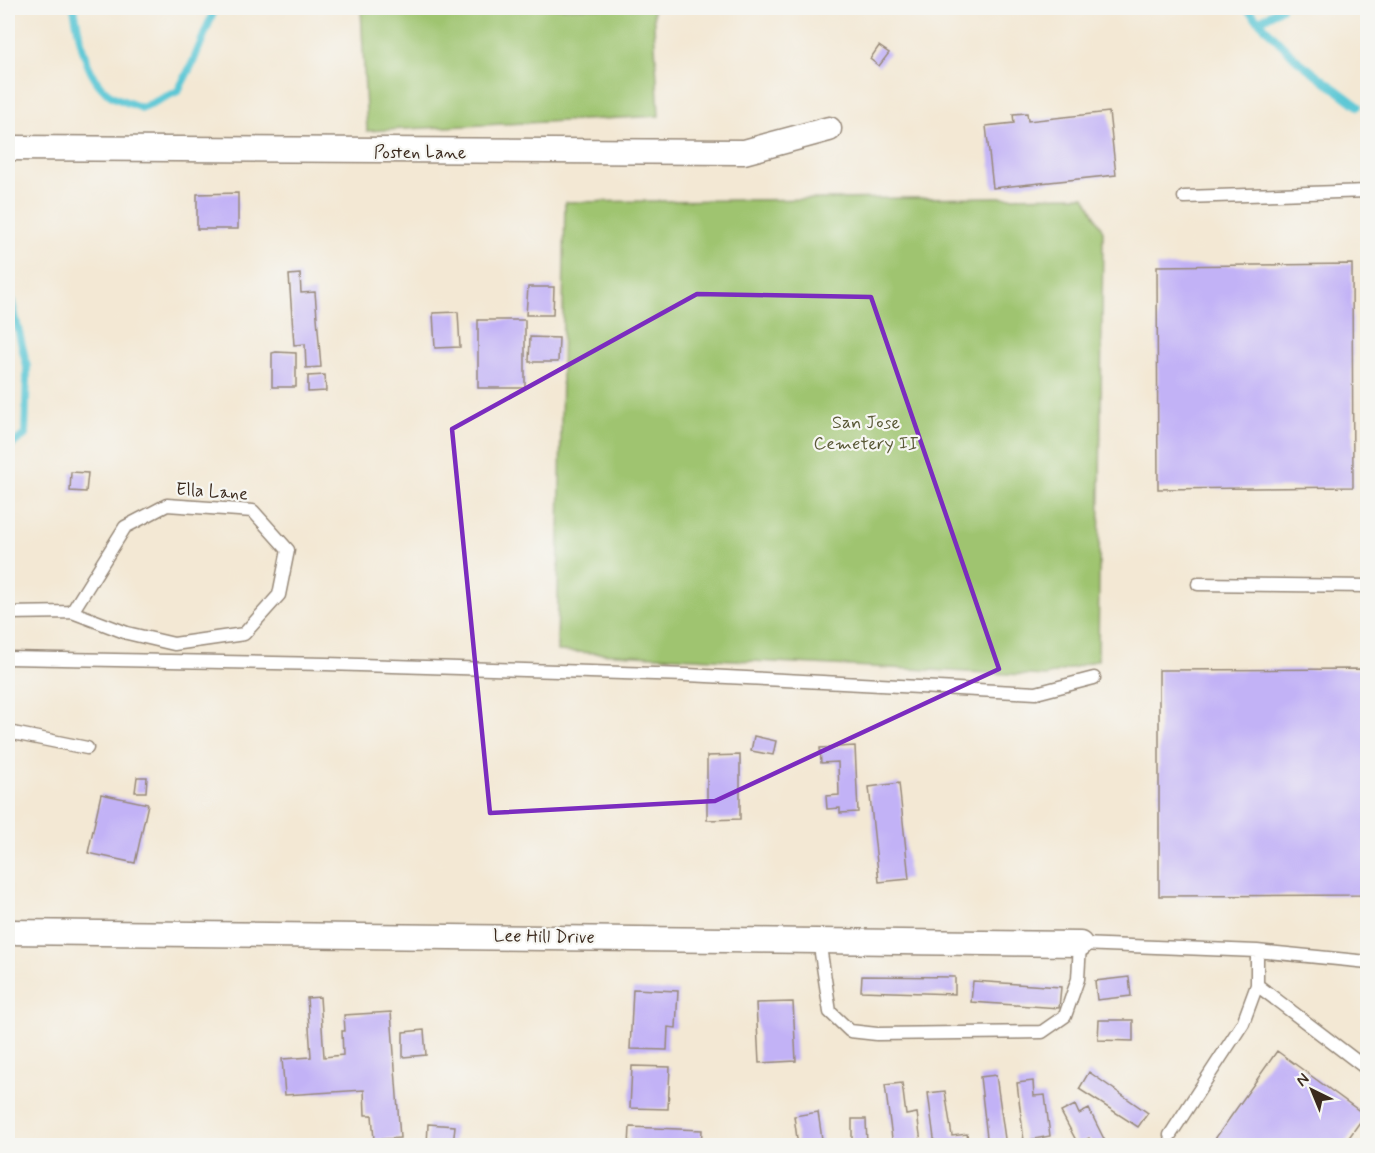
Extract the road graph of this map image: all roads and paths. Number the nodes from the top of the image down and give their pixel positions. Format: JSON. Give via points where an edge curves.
{"nodes":[{"id":1,"x":829,"y":129,"type":"dead end"},
{"id":2,"x":8,"y":148,"type":"edge"},
{"id":3,"x":1368,"y":190,"type":"edge"},
{"id":4,"x":1184,"y":197,"type":"dead end"},
{"id":5,"x":1198,"y":584,"type":"dead end"},
{"id":6,"x":1368,"y":586,"type":"edge"},
{"id":7,"x":72,"y":612,"type":"junction"},
{"id":8,"x":8,"y":613,"type":"edge"},
{"id":9,"x":8,"y":658,"type":"edge"},
{"id":10,"x":1094,"y":678,"type":"dead end"},
{"id":11,"x":8,"y":732,"type":"edge"},
{"id":12,"x":87,"y":748,"type":"dead end"},
{"id":13,"x":8,"y":932,"type":"edge"},
{"id":14,"x":819,"y":940,"type":"junction"},
{"id":15,"x":1080,"y":944,"type":"junction"},
{"id":16,"x":1257,"y":951,"type":"junction"},
{"id":17,"x":1368,"y":962,"type":"edge"},
{"id":18,"x":1257,"y":985,"type":"junction"},
{"id":19,"x":1368,"y":1066,"type":"edge"},
{"id":20,"x":1170,"y":1135,"type":"dead end"}],
"edges":[{"from":1,"to":2,"type":"street","name":"Posten Lane","via":[[744,152]]},
{"from":3,"to":4,"type":"lane"},
{"from":5,"to":6,"type":"lane"},
{"from":7,"to":7,"type":"lane","name":"Ella Lane","via":[[127,633],[174,644],[244,634],[279,595],[288,550],[253,510],[167,505],[125,527]]},
{"from":7,"to":8,"type":"lane","name":"Ella Lane"},
{"from":9,"to":10,"type":"lane","via":[[687,675],[1036,693]]},
{"from":11,"to":12,"type":"lane"},
{"from":13,"to":14,"type":"street","name":"Lee Hill Drive"},
{"from":14,"to":15,"type":"street","name":"Lee Hill Drive"},
{"from":14,"to":15,"type":"lane","via":[[830,1012],[850,1031],[877,1034],[1042,1032],[1065,1016],[1078,979]]},
{"from":15,"to":16,"type":"lane"},
{"from":16,"to":17,"type":"lane"},
{"from":16,"to":18,"type":"lane"},
{"from":18,"to":19,"type":"lane"},
{"from":18,"to":20,"type":"lane","via":[[1243,1023]]}]}
